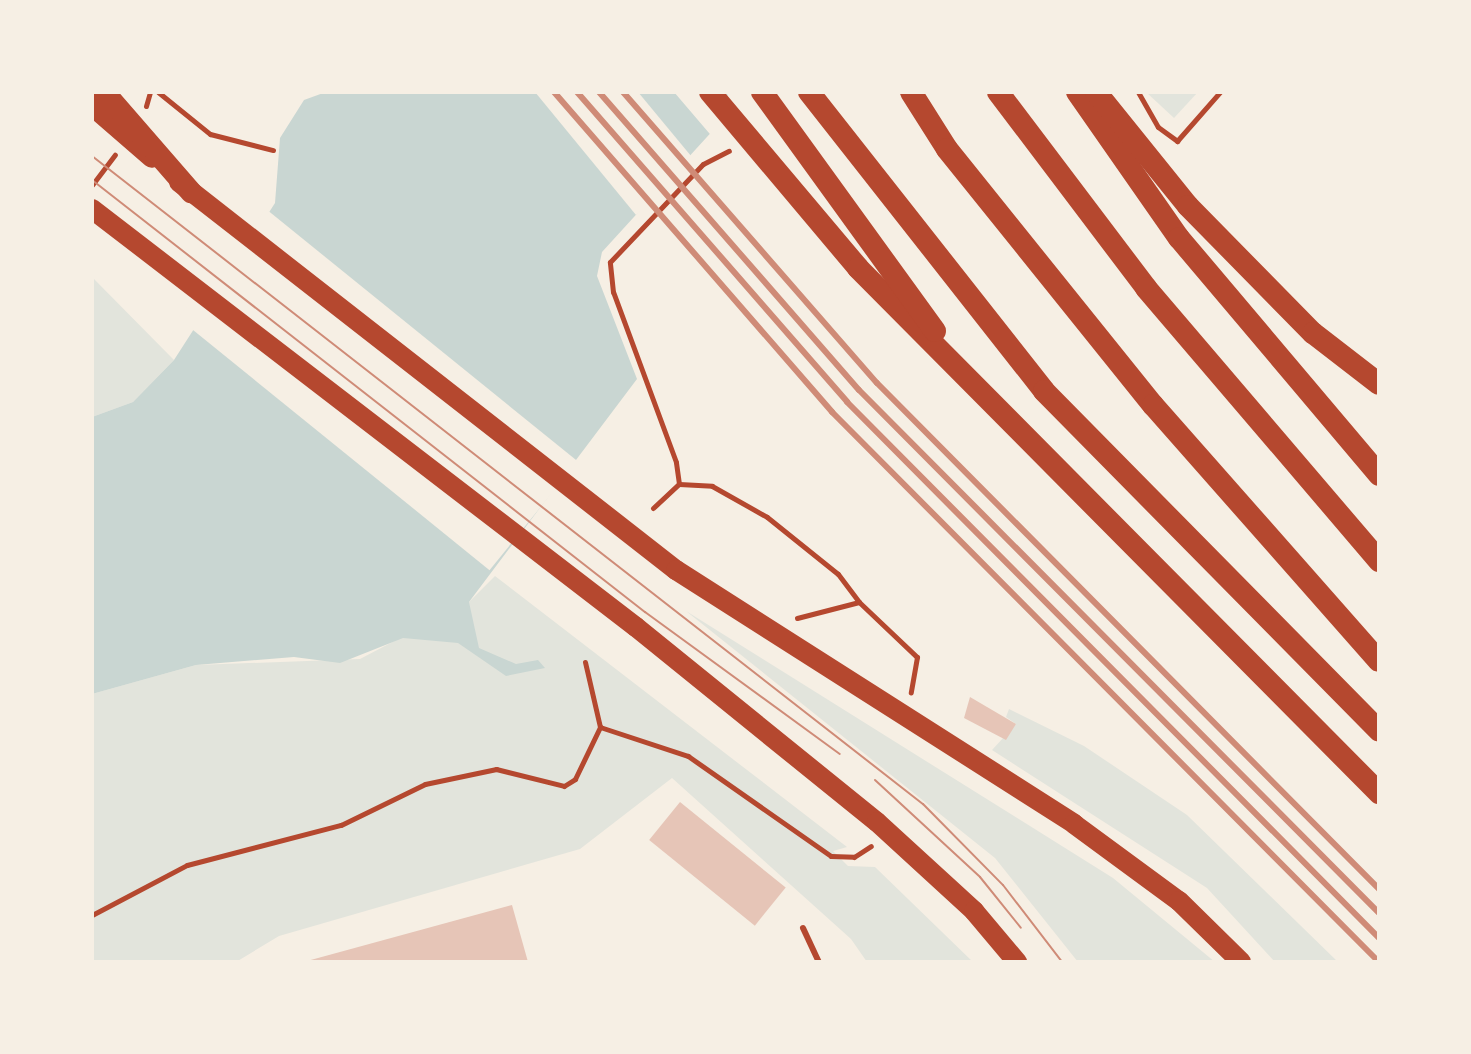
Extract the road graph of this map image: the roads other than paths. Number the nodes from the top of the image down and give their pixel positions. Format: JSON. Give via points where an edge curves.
{"nodes":[{"id":1,"x":104,"y":92,"type":"edge"},
{"id":2,"x":710,"y":92,"type":"edge"},
{"id":3,"x":762,"y":92,"type":"edge"},
{"id":4,"x":809,"y":92,"type":"edge"},
{"id":5,"x":911,"y":92,"type":"edge"},
{"id":6,"x":998,"y":92,"type":"edge"},
{"id":7,"x":1077,"y":92,"type":"edge"},
{"id":8,"x":1096,"y":92,"type":"edge"},
{"id":9,"x":92,"y":106,"type":"edge"},
{"id":10,"x":191,"y":192,"type":"junction"},
{"id":11,"x":92,"y":209,"type":"edge"},
{"id":12,"x":969,"y":379,"type":"junction"},
{"id":13,"x":1379,"y":384,"type":"edge"},
{"id":14,"x":1379,"y":475,"type":"edge"},
{"id":15,"x":1379,"y":561,"type":"edge"},
{"id":16,"x":1379,"y":661,"type":"edge"},
{"id":17,"x":1379,"y":731,"type":"edge"},
{"id":18,"x":1379,"y":793,"type":"edge"},
{"id":19,"x":803,"y":928,"type":"dead end"},
{"id":20,"x":819,"y":962,"type":"edge"},
{"id":21,"x":1017,"y":962,"type":"edge"},
{"id":22,"x":1241,"y":962,"type":"edge"}],
"edges":[{"from":1,"to":10,"type":"highway"},
{"from":2,"to":12,"type":"highway","via":[[858,268]]},
{"from":3,"to":12,"type":"highway"},
{"from":4,"to":17,"type":"highway","via":[[894,207],[1044,391]]},
{"from":5,"to":16,"type":"highway","via":[[947,149],[1153,405]]},
{"from":6,"to":15,"type":"highway","via":[[1146,288]]},
{"from":7,"to":14,"type":"highway","via":[[1179,238]]},
{"from":8,"to":13,"type":"highway","via":[[1188,206],[1313,333]]},
{"from":9,"to":10,"type":"main road"},
{"from":10,"to":22,"type":"main road","via":[[676,570],[773,638],[907,716],[1128,863]]},
{"from":11,"to":21,"type":"main road","via":[[636,627],[877,822],[974,911]]},
{"from":12,"to":18,"type":"highway"},
{"from":19,"to":20,"type":"lane"}]}
